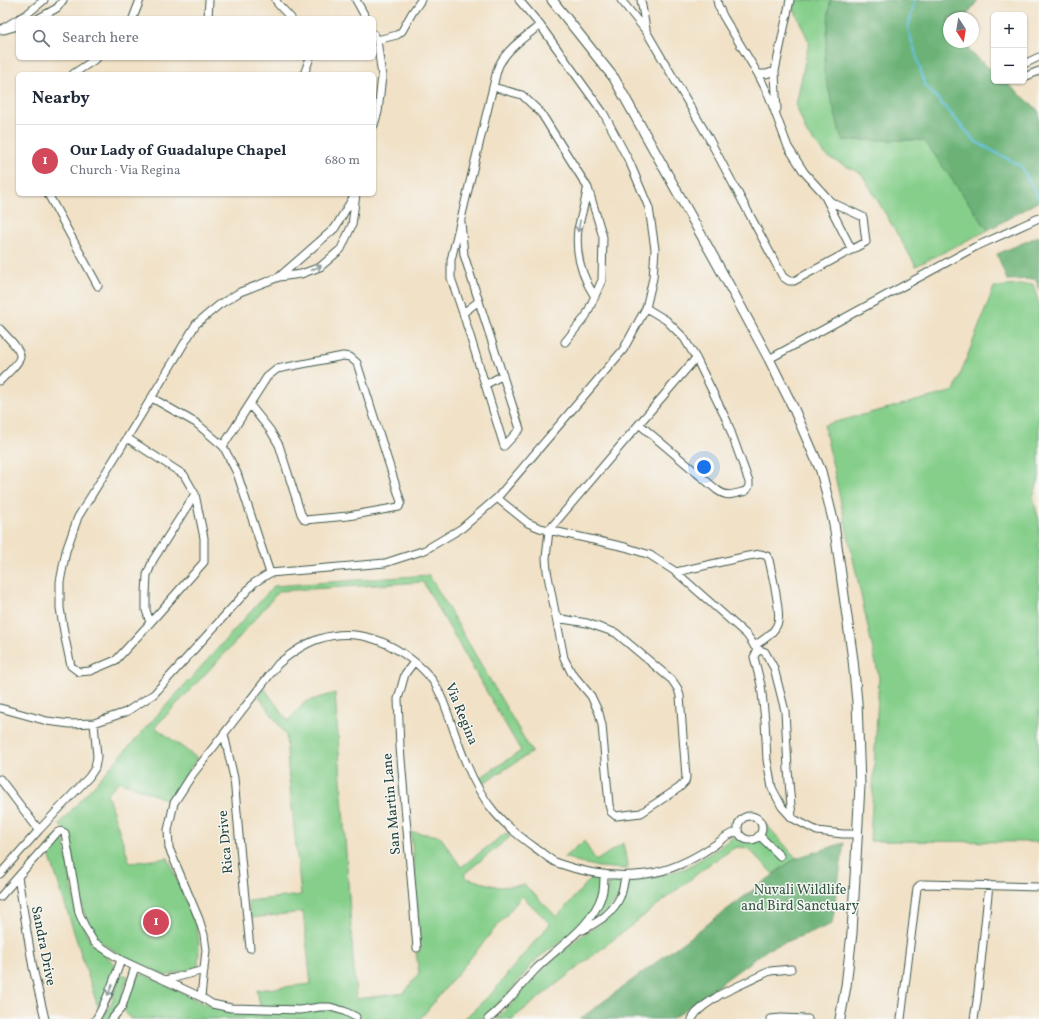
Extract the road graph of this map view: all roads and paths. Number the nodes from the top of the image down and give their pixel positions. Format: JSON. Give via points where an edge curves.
{"nodes":[{"id":1,"x":44,"y":0,"type":"edge"},
{"id":2,"x":63,"y":0,"type":"edge"},
{"id":3,"x":140,"y":0,"type":"edge"},
{"id":4,"x":209,"y":0,"type":"edge"},
{"id":5,"x":276,"y":0,"type":"edge"},
{"id":6,"x":356,"y":0,"type":"edge"},
{"id":7,"x":421,"y":0,"type":"edge"},
{"id":8,"x":519,"y":0,"type":"edge"},
{"id":9,"x":552,"y":0,"type":"edge"},
{"id":10,"x":622,"y":0,"type":"edge"},
{"id":11,"x":641,"y":0,"type":"edge"},
{"id":12,"x":717,"y":0,"type":"edge"},
{"id":13,"x":790,"y":0,"type":"edge"},
{"id":14,"x":23,"y":16,"type":"edge"},
{"id":15,"x":43,"y":16,"type":"edge"},
{"id":16,"x":134,"y":16,"type":"edge"},
{"id":17,"x":208,"y":16,"type":"edge"},
{"id":18,"x":289,"y":16,"type":"edge"},
{"id":19,"x":365,"y":16,"type":"edge"},
{"id":20,"x":16,"y":20,"type":"edge"},
{"id":21,"x":540,"y":25,"type":"junction"},
{"id":22,"x":16,"y":26,"type":"edge"},
{"id":23,"x":0,"y":30,"type":"edge"},
{"id":24,"x":646,"y":31,"type":"junction"},
{"id":25,"x":376,"y":37,"type":"edge"},
{"id":26,"x":1039,"y":57,"type":"edge"},
{"id":27,"x":94,"y":60,"type":"edge"},
{"id":28,"x":309,"y":60,"type":"edge"},
{"id":29,"x":1027,"y":63,"type":"edge"},
{"id":30,"x":776,"y":71,"type":"junction"},
{"id":31,"x":76,"y":72,"type":"edge"},
{"id":32,"x":305,"y":72,"type":"edge"},
{"id":33,"x":1039,"y":72,"type":"edge"},
{"id":34,"x":758,"y":74,"type":"junction"},
{"id":35,"x":1027,"y":76,"type":"edge"},
{"id":36,"x":493,"y":87,"type":"junction"},
{"id":37,"x":376,"y":118,"type":"edge"},
{"id":38,"x":778,"y":119,"type":"junction"},
{"id":39,"x":588,"y":188,"type":"junction"},
{"id":40,"x":823,"y":193,"type":"junction"},
{"id":41,"x":49,"y":196,"type":"edge"},
{"id":42,"x":355,"y":196,"type":"edge"},
{"id":43,"x":356,"y":196,"type":"edge"},
{"id":44,"x":1039,"y":218,"type":"edge"},
{"id":45,"x":460,"y":222,"type":"junction"},
{"id":46,"x":852,"y":250,"type":"junction"},
{"id":47,"x":279,"y":277,"type":"junction"},
{"id":48,"x":98,"y":286,"type":"dead end"},
{"id":49,"x":595,"y":297,"type":"junction"},
{"id":50,"x":479,"y":301,"type":"junction"},
{"id":51,"x":646,"y":308,"type":"junction"},
{"id":52,"x":463,"y":313,"type":"junction"},
{"id":53,"x":0,"y":329,"type":"edge"},
{"id":54,"x":565,"y":342,"type":"dead end"},
{"id":55,"x":696,"y":358,"type":"junction"},
{"id":56,"x":769,"y":359,"type":"junction"},
{"id":57,"x":503,"y":375,"type":"junction"},
{"id":58,"x":0,"y":381,"type":"edge"},
{"id":59,"x":485,"y":385,"type":"junction"},
{"id":60,"x":152,"y":398,"type":"junction"},
{"id":61,"x":250,"y":405,"type":"junction"},
{"id":62,"x":639,"y":424,"type":"junction"},
{"id":63,"x":127,"y":438,"type":"junction"},
{"id":64,"x":223,"y":446,"type":"junction"},
{"id":65,"x":195,"y":494,"type":"junction"},
{"id":66,"x":497,"y":498,"type":"junction"},
{"id":67,"x":549,"y":530,"type":"junction"},
{"id":68,"x":676,"y":572,"type":"junction"},
{"id":69,"x":270,"y":573,"type":"junction"},
{"id":70,"x":556,"y":618,"type":"junction"},
{"id":71,"x":150,"y":624,"type":"junction"},
{"id":72,"x":756,"y":649,"type":"junction"},
{"id":73,"x":414,"y":662,"type":"junction"},
{"id":74,"x":0,"y":708,"type":"edge"},
{"id":75,"x":94,"y":723,"type":"junction"},
{"id":76,"x":224,"y":734,"type":"junction"},
{"id":77,"x":0,"y":779,"type":"edge"},
{"id":78,"x":792,"y":818,"type":"junction"},
{"id":79,"x":39,"y":830,"type":"junction"},
{"id":80,"x":738,"y":831,"type":"junction"},
{"id":81,"x":857,"y":834,"type":"junction"},
{"id":82,"x":759,"y":835,"type":"junction"},
{"id":83,"x":780,"y":856,"type":"dead end"},
{"id":84,"x":0,"y":874,"type":"edge"},
{"id":85,"x":604,"y":874,"type":"junction"},
{"id":86,"x":625,"y":876,"type":"junction"},
{"id":87,"x":18,"y":877,"type":"junction"},
{"id":88,"x":989,"y":886,"type":"junction"},
{"id":89,"x":1039,"y":887,"type":"edge"},
{"id":90,"x":0,"y":897,"type":"edge"},
{"id":91,"x":579,"y":932,"type":"junction"},
{"id":92,"x":250,"y":948,"type":"dead end"},
{"id":93,"x":417,"y":948,"type":"dead end"},
{"id":94,"x":121,"y":960,"type":"junction"},
{"id":95,"x":135,"y":967,"type":"junction"},
{"id":96,"x":204,"y":970,"type":"junction"},
{"id":97,"x":790,"y":970,"type":"dead end"},
{"id":98,"x":164,"y":980,"type":"junction"},
{"id":99,"x":201,"y":998,"type":"junction"},
{"id":100,"x":356,"y":1017,"type":"dead end"},
{"id":101,"x":45,"y":1019,"type":"edge"},
{"id":102,"x":96,"y":1019,"type":"edge"},
{"id":103,"x":112,"y":1019,"type":"edge"},
{"id":104,"x":488,"y":1019,"type":"edge"},
{"id":105,"x":692,"y":1019,"type":"edge"},
{"id":106,"x":770,"y":1019,"type":"edge"},
{"id":107,"x":808,"y":1019,"type":"edge"},
{"id":108,"x":840,"y":1019,"type":"edge"},
{"id":109,"x":901,"y":1019,"type":"edge"},
{"id":110,"x":974,"y":1019,"type":"edge"}],
"edges":[{"from":1,"to":14,"type":"street"},
{"from":2,"to":15,"type":"street","via":[[57,8]]},
{"from":3,"to":16,"type":"street"},
{"from":4,"to":17,"type":"street"},
{"from":5,"to":18,"type":"street"},
{"from":6,"to":19,"type":"street"},
{"from":7,"to":25,"type":"street","via":[[402,31],[397,35]]},
{"from":8,"to":21,"type":"street"},
{"from":9,"to":56,"type":"street","via":[[614,78]]},
{"from":10,"to":24,"type":"street"},
{"from":11,"to":24,"type":"street"},
{"from":12,"to":34,"type":"street","via":[[723,16]]},
{"from":13,"to":30,"type":"street"},
{"from":20,"to":23,"type":"street"},
{"from":21,"to":36,"type":"street","via":[[506,55],[499,66]]},
{"from":21,"to":51,"type":"street","via":[[604,114],[630,163],[649,208],[655,249],[653,278]]},
{"from":22,"to":23,"type":"street"},
{"from":24,"to":46,"type":"street","via":[[707,135],[783,277],[794,281]]},
{"from":25,"to":37,"type":"street","via":[[382,76]]},
{"from":26,"to":29,"type":"street"},
{"from":27,"to":31,"type":"street"},
{"from":28,"to":32,"type":"street"},
{"from":30,"to":34,"type":"street"},
{"from":30,"to":38,"type":"street"},
{"from":33,"to":35,"type":"street"},
{"from":34,"to":38,"type":"street","via":[[770,96]]},
{"from":36,"to":39,"type":"street","via":[[522,95],[541,113]]},
{"from":36,"to":45,"type":"street"},
{"from":38,"to":40,"type":"street","via":[[788,147],[804,172]]},
{"from":39,"to":49,"type":"street","via":[[603,237],[602,280]]},
{"from":39,"to":49,"type":"street","one_way":true,"via":[[578,230],[578,251],[588,286]]},
{"from":40,"to":46,"type":"street"},
{"from":40,"to":46,"type":"street","via":[[831,202],[863,217],[866,242]]},
{"from":41,"to":48,"type":"street"},
{"from":42,"to":47,"type":"street","via":[[335,228]]},
{"from":47,"to":43,"type":"street","one_way":true,"via":[[301,274],[320,267],[341,248],[352,225]]},
{"from":44,"to":56,"type":"street","via":[[976,248]]},
{"from":45,"to":50,"type":"street","via":[[464,255]]},
{"from":45,"to":52,"type":"street","via":[[451,260],[451,278]]},
{"from":47,"to":60,"type":"street","via":[[240,292],[196,324]]},
{"from":49,"to":54,"type":"street","via":[[586,316]]},
{"from":50,"to":52,"type":"street"},
{"from":50,"to":57,"type":"street"},
{"from":51,"to":55,"type":"street","via":[[666,320],[684,338]]},
{"from":51,"to":66,"type":"street","via":[[623,350]]},
{"from":52,"to":59,"type":"street"},
{"from":53,"to":58,"type":"street","via":[[19,350],[20,356],[17,364]]},
{"from":55,"to":62,"type":"street"},
{"from":55,"to":62,"type":"street","via":[[727,421],[749,482],[746,490],[722,494]]},
{"from":56,"to":81,"type":"street","via":[[821,472],[834,524],[857,702],[860,785]]},
{"from":57,"to":59,"type":"street"},
{"from":57,"to":59,"type":"street","via":[[520,429],[504,446]]},
{"from":60,"to":63,"type":"street"},
{"from":60,"to":64,"type":"street","via":[[196,423]]},
{"from":61,"to":61,"type":"street","via":[[268,377],[277,369],[343,356],[350,357],[357,363],[401,502],[399,507],[305,520],[279,445]]},
{"from":61,"to":64,"type":"street"},
{"from":62,"to":67,"type":"street"},
{"from":63,"to":65,"type":"street","via":[[184,475]]},
{"from":63,"to":71,"type":"street","via":[[78,517],[66,551],[60,582],[60,608],[71,666],[79,672],[90,671],[116,660]]},
{"from":64,"to":69,"type":"street","via":[[237,473]]},
{"from":65,"to":71,"type":"street","via":[[153,560],[147,575],[146,610]]},
{"from":65,"to":71,"type":"street","via":[[204,538],[204,562]]},
{"from":66,"to":67,"type":"street","via":[[528,523]]},
{"from":66,"to":69,"type":"street","via":[[462,528],[425,550],[384,563]]},
{"from":67,"to":68,"type":"street","via":[[650,555]]},
{"from":67,"to":70,"type":"street","via":[[547,571]]},
{"from":68,"to":72,"type":"street","via":[[747,635]]},
{"from":68,"to":72,"type":"street","via":[[748,556],[767,556],[776,592],[778,621]]},
{"from":69,"to":75,"type":"street","via":[[254,583],[154,694],[126,712]]},
{"from":70,"to":70,"type":"street","via":[[564,658],[571,672],[591,696],[602,725],[611,812],[616,816],[641,814],[685,782],[678,689],[672,680],[616,633],[587,623]]},
{"from":72,"to":78,"type":"street","via":[[754,657],[761,685],[772,788],[782,808]]},
{"from":72,"to":78,"type":"street","via":[[765,652],[774,668],[785,711]]},
{"from":73,"to":76,"type":"street","name":"Via Regina","via":[[373,638],[341,635],[319,639],[295,651],[278,664]]},
{"from":73,"to":85,"type":"street","name":"Via Regina","via":[[426,671],[434,682],[476,786],[503,823],[556,862]]},
{"from":73,"to":93,"type":"street","name":"San Martin Lane","via":[[405,674],[398,699]]},
{"from":74,"to":75,"type":"street","via":[[47,721],[70,724]]},
{"from":75,"to":79,"type":"street","via":[[97,756],[95,768]]},
{"from":76,"to":92,"type":"street","name":"Rica Drive","via":[[234,778]]},
{"from":76,"to":96,"type":"street","name":"Via Regina","via":[[174,803],[168,830],[169,848],[204,935]]},
{"from":77,"to":79,"type":"street"},
{"from":78,"to":81,"type":"street","via":[[817,831]]},
{"from":79,"to":84,"type":"street"},
{"from":80,"to":82,"type":"street","via":[[746,839],[753,839]]},
{"from":80,"to":82,"type":"street","via":[[741,820],[752,816],[761,823]]},
{"from":80,"to":86,"type":"street","name":"Via Regina","via":[[678,866],[647,874]]},
{"from":81,"to":108,"type":"street","via":[[852,933]]},
{"from":82,"to":83,"type":"street"},
{"from":85,"to":86,"type":"street","name":"Via Regina"},
{"from":85,"to":91,"type":"street","via":[[603,894],[596,910]]},
{"from":86,"to":91,"type":"street","via":[[621,896],[615,907],[599,921]]},
{"from":87,"to":90,"type":"street"},
{"from":87,"to":94,"type":"street","via":[[58,831],[65,833],[79,913],[86,929],[94,942]]},
{"from":87,"to":101,"type":"street","name":"Sandra Drive","via":[[33,968]]},
{"from":88,"to":89,"type":"street"},
{"from":88,"to":109,"type":"street","via":[[924,884],[917,888]]},
{"from":88,"to":110,"type":"street"},
{"from":91,"to":104,"type":"street","via":[[547,958]]},
{"from":94,"to":95,"type":"street"},
{"from":94,"to":102,"type":"street","one_way":true},
{"from":95,"to":98,"type":"street"},
{"from":95,"to":103,"type":"street","via":[[122,1007]]},
{"from":96,"to":98,"type":"street"},
{"from":96,"to":99,"type":"street","name":"Via Regina"},
{"from":97,"to":105,"type":"street","via":[[770,971],[721,994],[705,1005]]},
{"from":98,"to":99,"type":"street"},
{"from":99,"to":100,"type":"street","via":[[212,1004],[231,1008],[300,1010],[330,1007]]},
{"from":106,"to":107,"type":"street"}]}
